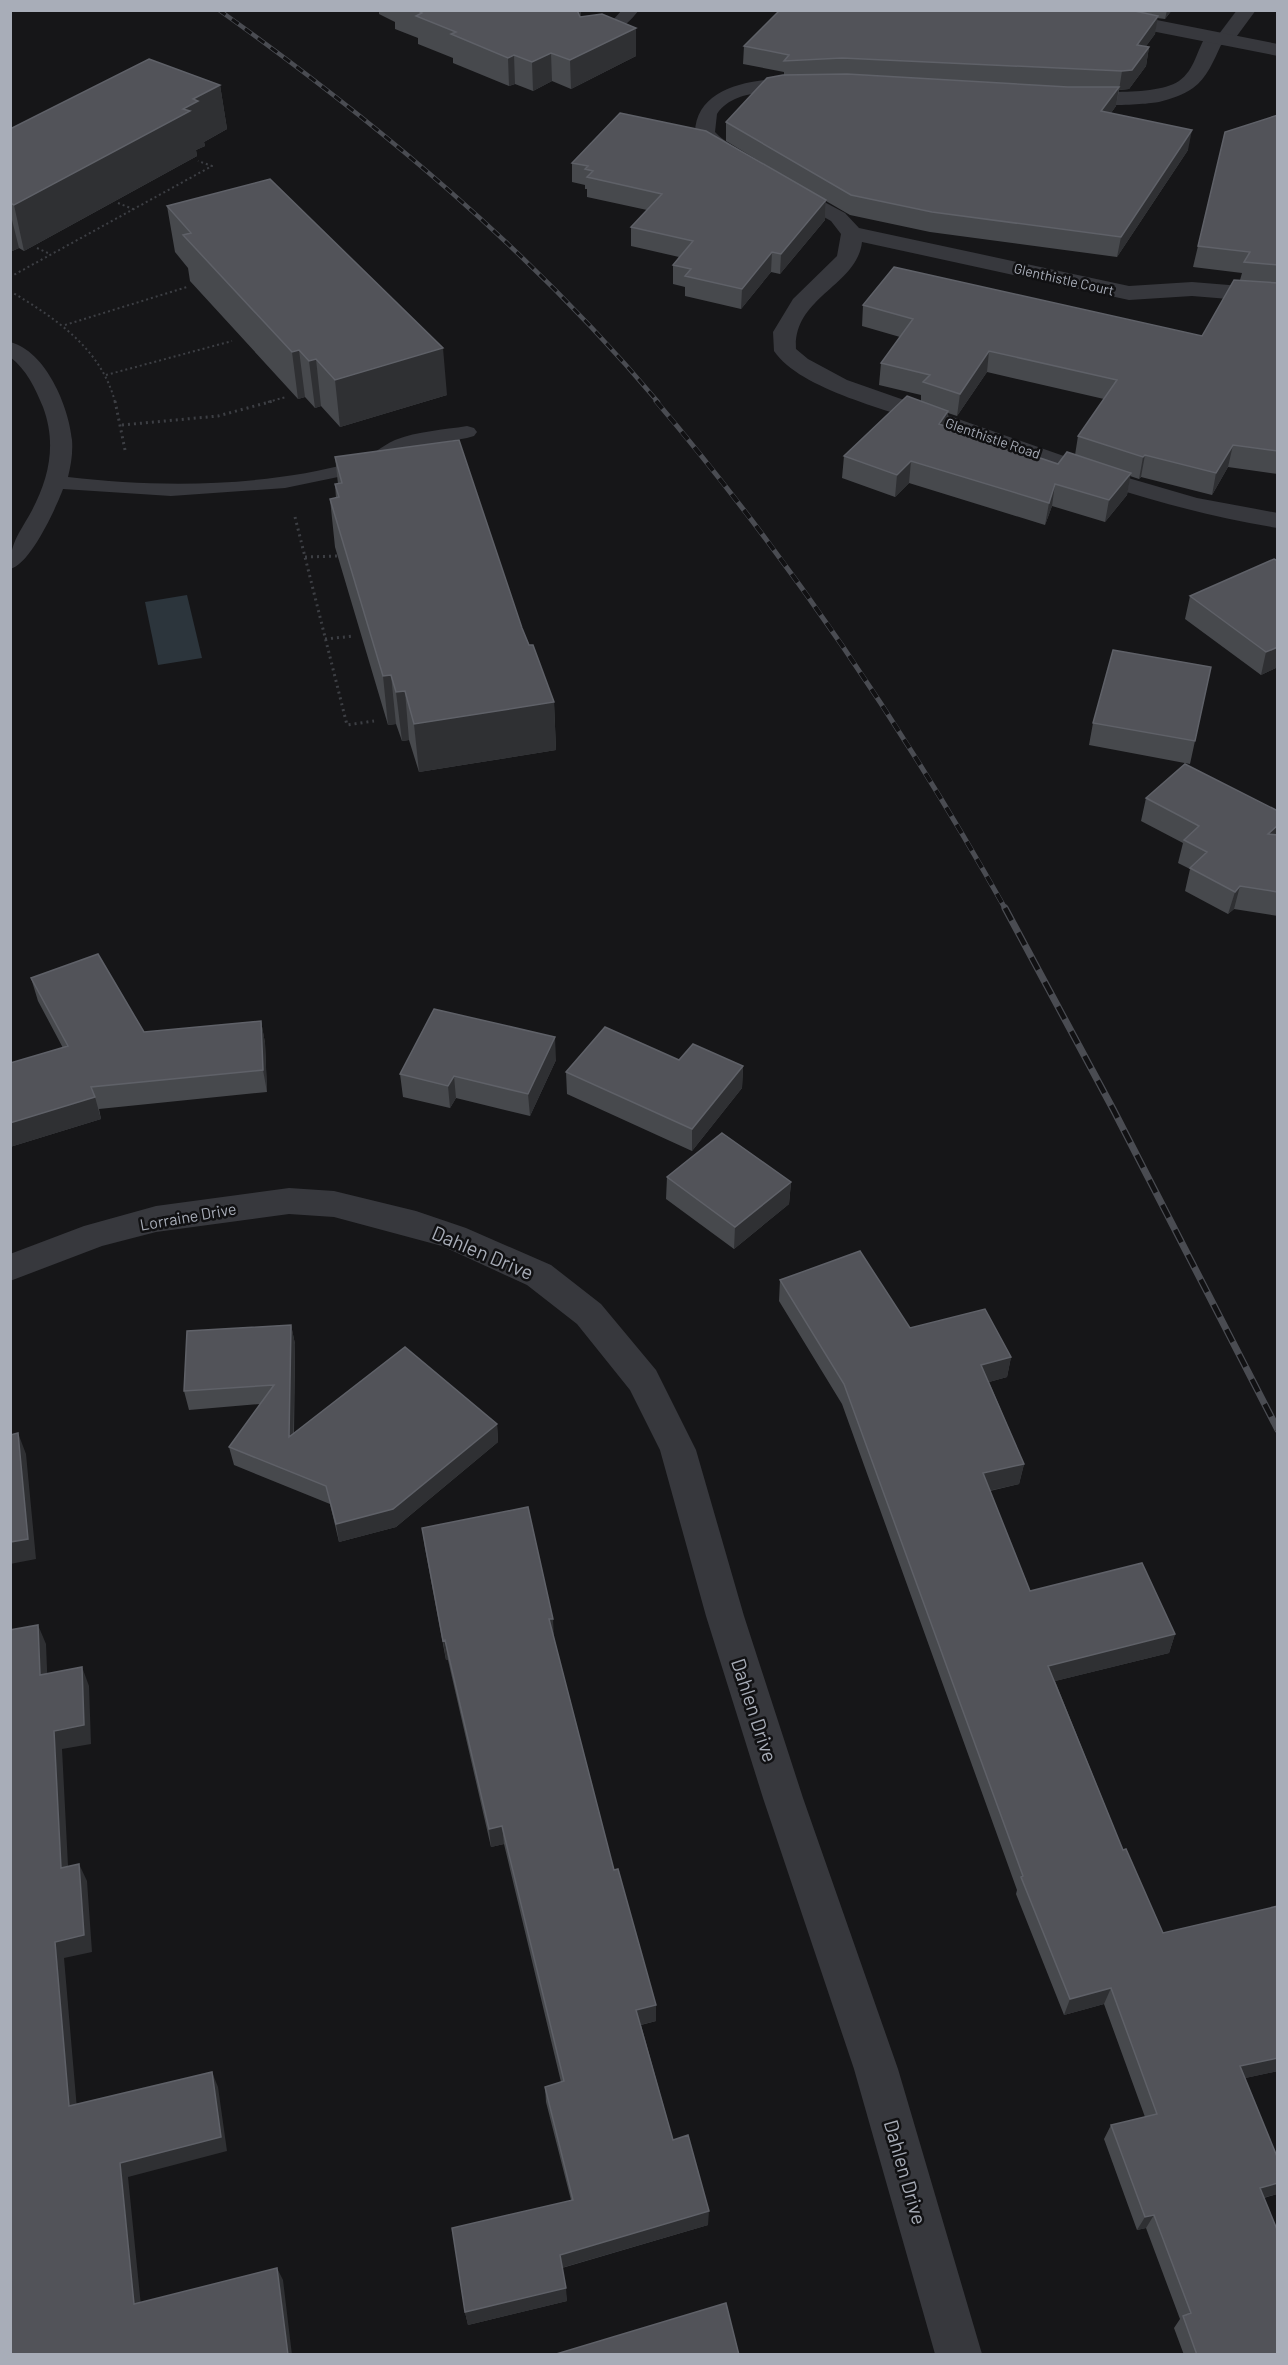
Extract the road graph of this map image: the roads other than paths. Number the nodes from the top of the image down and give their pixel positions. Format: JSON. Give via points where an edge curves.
{"nodes":[{"id":1,"x":631,"y":10,"type":"edge"},
{"id":2,"x":1076,"y":10,"type":"edge"},
{"id":3,"x":1247,"y":10,"type":"edge"},
{"id":4,"x":1219,"y":39,"type":"junction"},
{"id":5,"x":586,"y":40,"type":"edge"},
{"id":6,"x":1278,"y":50,"type":"edge"},
{"id":7,"x":822,"y":85,"type":"edge"},
{"id":8,"x":1053,"y":97,"type":"edge"},
{"id":9,"x":852,"y":233,"type":"junction"},
{"id":10,"x":1278,"y":296,"type":"edge"},
{"id":11,"x":10,"y":348,"type":"edge"},
{"id":12,"x":467,"y":432,"type":"dead end"},
{"id":13,"x":57,"y":483,"type":"junction"},
{"id":14,"x":1278,"y":521,"type":"edge"},
{"id":15,"x":10,"y":563,"type":"edge"},
{"id":16,"x":372,"y":1213,"type":"joint"},
{"id":17,"x":10,"y":1268,"type":"edge"},
{"id":18,"x":959,"y":2355,"type":"edge"}],
"edges":[{"from":1,"to":5,"type":"lane","via":[[618,24]]},
{"from":2,"to":4,"type":"street"},
{"from":3,"to":4,"type":"street"},
{"from":4,"to":6,"type":"street"},
{"from":4,"to":8,"type":"street","via":[[1185,85],[1163,93],[1138,98]]},
{"from":7,"to":9,"type":"street","via":[[784,84],[745,90],[713,106],[707,114],[705,133],[709,140],[838,217]]},
{"from":9,"to":10,"type":"street","name":"Glenthistle Court","via":[[1129,293],[1178,289]]},
{"from":9,"to":14,"type":"street","name":"Glenthistle Road","via":[[846,259],[801,304],[784,332],[785,351],[810,371],[1181,502]]},
{"from":11,"to":13,"type":"lane","via":[[36,368],[59,418],[63,458]]},
{"from":12,"to":13,"type":"lane","via":[[405,444],[364,466],[288,483],[218,489],[117,490]]},
{"from":13,"to":15,"type":"lane","via":[[19,554]]},
{"from":16,"to":17,"type":"street","name":"Lorraine Drive","via":[[334,1204],[289,1201],[156,1219],[96,1235]]},
{"from":16,"to":18,"type":"street","name":"Dahlen Drive","via":[[454,1237],[539,1275],[589,1314],[648,1390],[678,1450],[725,1616],[876,2069]]}]}
